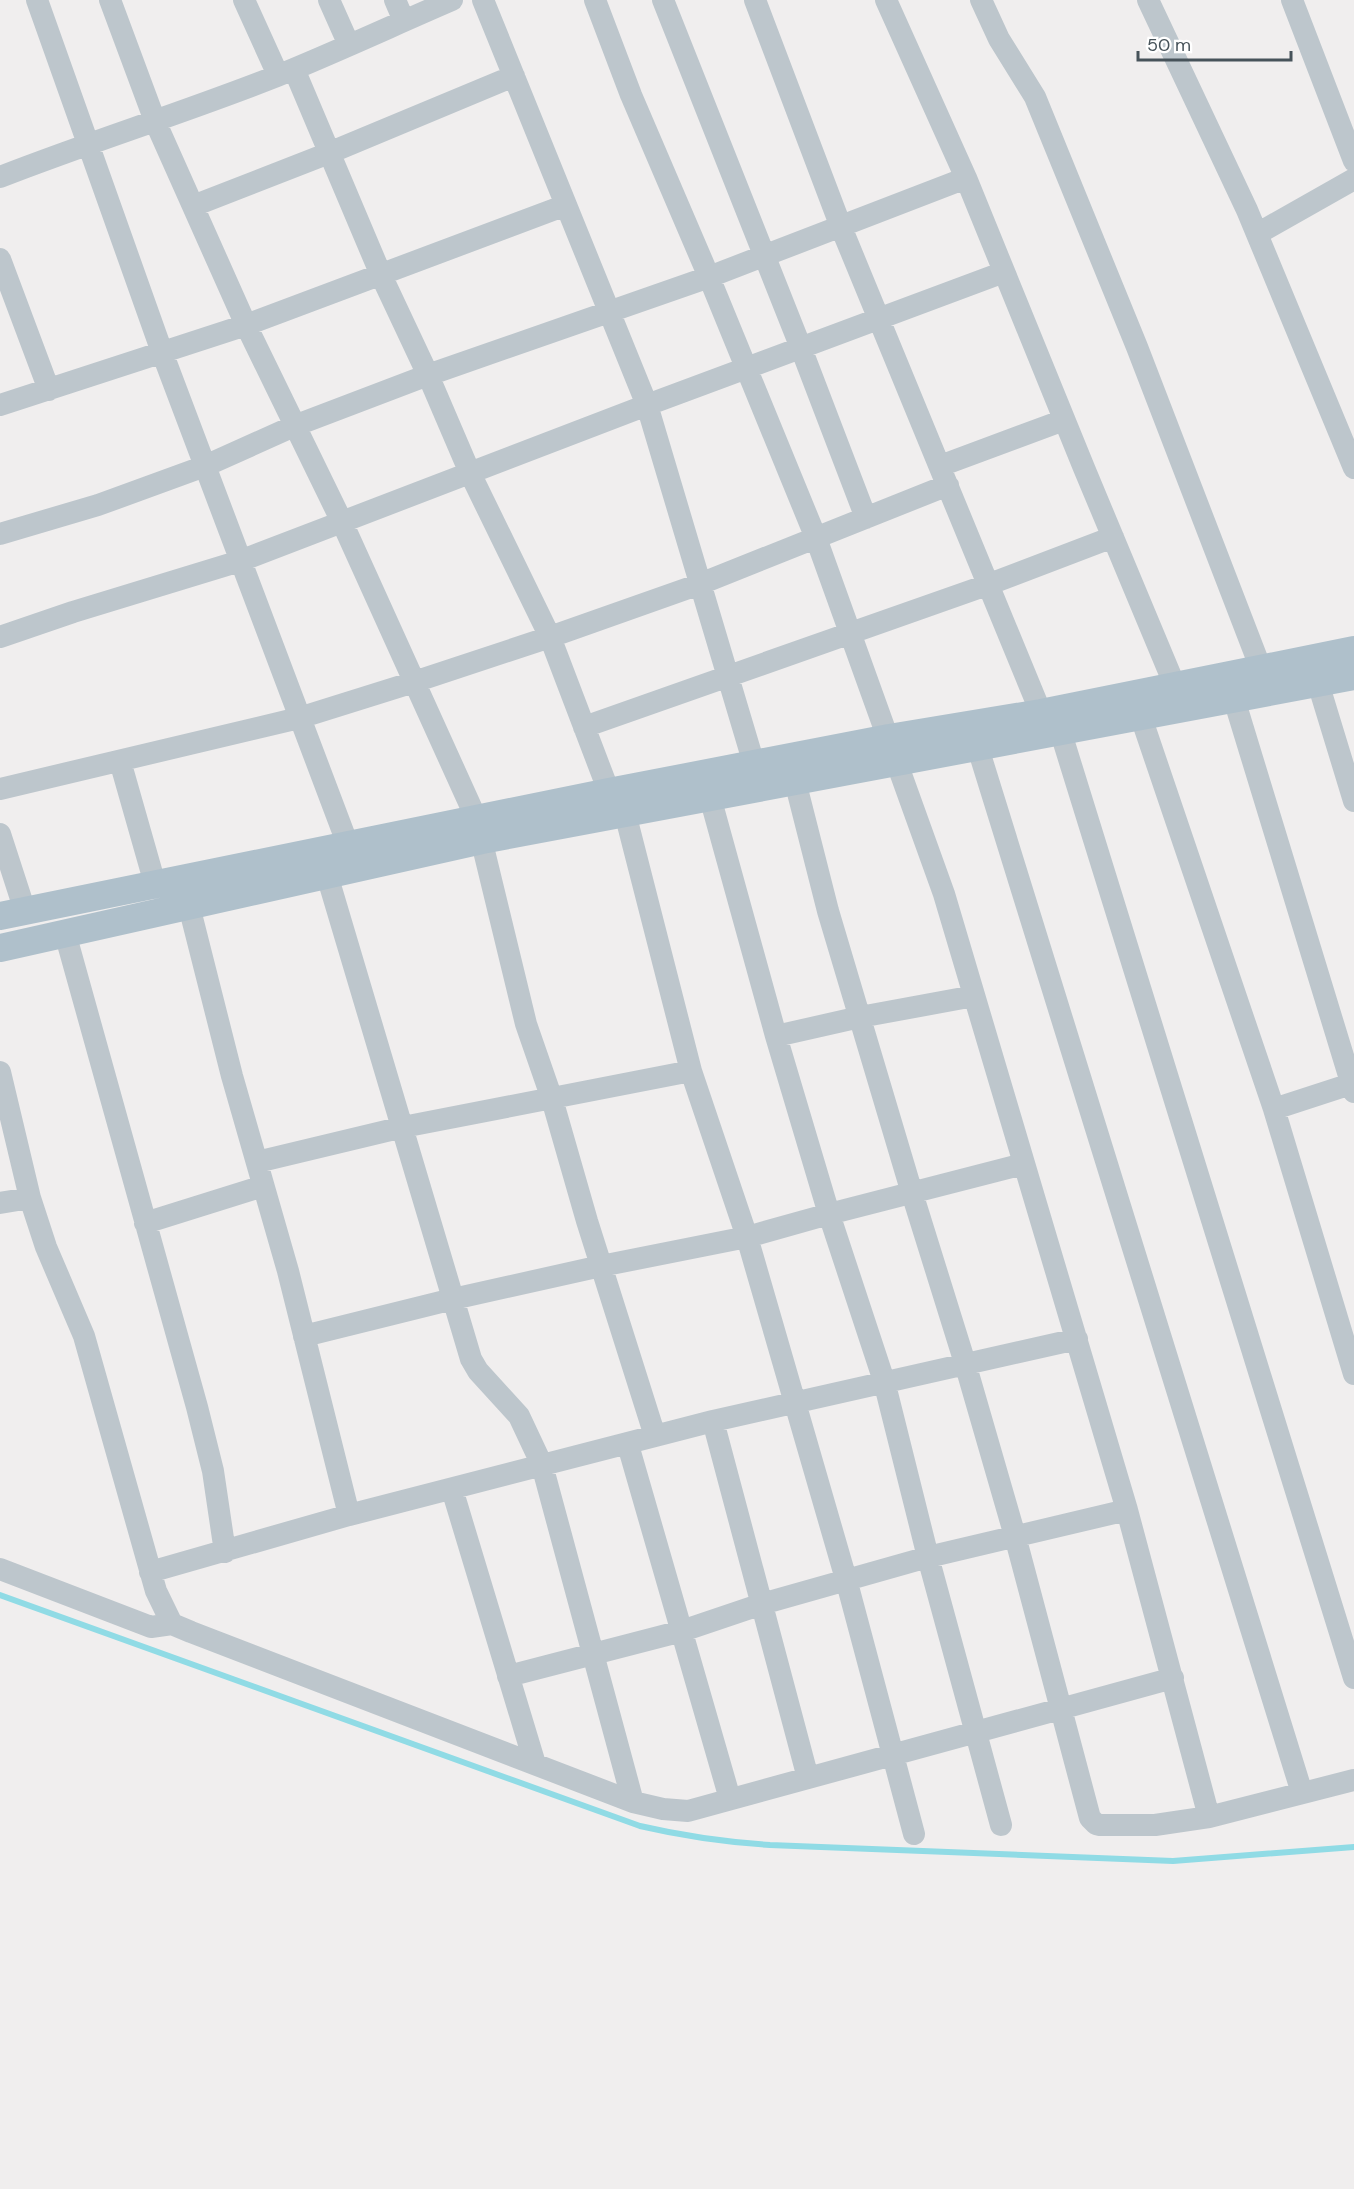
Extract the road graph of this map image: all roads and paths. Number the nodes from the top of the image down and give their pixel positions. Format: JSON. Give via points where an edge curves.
{"nodes":[{"id":1,"x":37,"y":0,"type":"edge"},
{"id":2,"x":110,"y":0,"type":"edge"},
{"id":3,"x":244,"y":0,"type":"edge"},
{"id":4,"x":329,"y":0,"type":"edge"},
{"id":5,"x":395,"y":0,"type":"edge"},
{"id":6,"x":452,"y":0,"type":"edge"},
{"id":7,"x":483,"y":0,"type":"edge"},
{"id":8,"x":595,"y":0,"type":"edge"},
{"id":9,"x":663,"y":0,"type":"edge"},
{"id":10,"x":755,"y":0,"type":"edge"},
{"id":11,"x":886,"y":0,"type":"edge"},
{"id":12,"x":981,"y":0,"type":"edge"},
{"id":13,"x":1148,"y":0,"type":"edge"},
{"id":14,"x":1292,"y":0,"type":"edge"},
{"id":15,"x":404,"y":21,"type":"junction"},
{"id":16,"x":349,"y":45,"type":"junction"},
{"id":17,"x":286,"y":72,"type":"junction"},
{"id":18,"x":514,"y":76,"type":"junction"},
{"id":19,"x":155,"y":121,"type":"junction"},
{"id":20,"x":87,"y":143,"type":"junction"},
{"id":21,"x":329,"y":153,"type":"junction"},
{"id":22,"x":1354,"y":161,"type":"edge"},
{"id":23,"x":0,"y":177,"type":"edge"},
{"id":24,"x":966,"y":178,"type":"junction"},
{"id":25,"x":1354,"y":179,"type":"edge"},
{"id":26,"x":566,"y":205,"type":"junction"},
{"id":27,"x":193,"y":206,"type":"junction"},
{"id":28,"x":842,"y":227,"type":"junction"},
{"id":29,"x":1257,"y":234,"type":"junction"},
{"id":30,"x":764,"y":256,"type":"junction"},
{"id":31,"x":0,"y":259,"type":"edge"},
{"id":32,"x":1004,"y":272,"type":"junction"},
{"id":33,"x":381,"y":275,"type":"junction"},
{"id":34,"x":709,"y":277,"type":"junction"},
{"id":35,"x":609,"y":313,"type":"junction"},
{"id":36,"x":880,"y":319,"type":"junction"},
{"id":37,"x":246,"y":325,"type":"junction"},
{"id":38,"x":801,"y":348,"type":"junction"},
{"id":39,"x":162,"y":352,"type":"junction"},
{"id":40,"x":745,"y":369,"type":"junction"},
{"id":41,"x":428,"y":375,"type":"junction"},
{"id":42,"x":49,"y":390,"type":"junction"},
{"id":43,"x":0,"y":405,"type":"edge"},
{"id":44,"x":647,"y":405,"type":"junction"},
{"id":45,"x":1064,"y":420,"type":"junction"},
{"id":46,"x":294,"y":426,"type":"junction"},
{"id":47,"x":205,"y":466,"type":"junction"},
{"id":48,"x":1354,"y":468,"type":"edge"},
{"id":49,"x":470,"y":473,"type":"junction"},
{"id":50,"x":944,"y":476,"type":"junction"},
{"id":51,"x":866,"y":518,"type":"junction"},
{"id":52,"x":342,"y":522,"type":"junction"},
{"id":53,"x":0,"y":534,"type":"edge"},
{"id":54,"x":1113,"y":537,"type":"junction"},
{"id":55,"x":816,"y":538,"type":"junction"},
{"id":56,"x":240,"y":561,"type":"junction"},
{"id":57,"x":700,"y":584,"type":"junction"},
{"id":58,"x":987,"y":585,"type":"junction"},
{"id":59,"x":850,"y":633,"type":"junction"},
{"id":60,"x":0,"y":637,"type":"edge"},
{"id":61,"x":550,"y":637,"type":"junction"},
{"id":62,"x":1354,"y":650,"type":"edge"},
{"id":63,"x":727,"y":675,"type":"junction"},
{"id":64,"x":1354,"y":676,"type":"edge"},
{"id":65,"x":1265,"y":680,"type":"junction"},
{"id":66,"x":414,"y":682,"type":"junction"},
{"id":67,"x":1318,"y":683,"type":"junction"},
{"id":68,"x":1175,"y":686,"type":"junction"},
{"id":69,"x":1234,"y":699,"type":"junction"},
{"id":70,"x":1141,"y":717,"type":"junction"},
{"id":71,"x":299,"y":718,"type":"junction"},
{"id":72,"x":1052,"y":719,"type":"junction"},
{"id":73,"x":584,"y":727,"type":"junction"},
{"id":74,"x":978,"y":748,"type":"junction"},
{"id":75,"x":893,"y":750,"type":"junction"},
{"id":76,"x":120,"y":760,"type":"junction"},
{"id":77,"x":754,"y":764,"type":"junction"},
{"id":78,"x":795,"y":781,"type":"junction"},
{"id":79,"x":0,"y":789,"type":"edge"},
{"id":80,"x":710,"y":797,"type":"junction"},
{"id":81,"x":1354,"y":801,"type":"edge"},
{"id":82,"x":617,"y":802,"type":"junction"},
{"id":83,"x":479,"y":829,"type":"junction"},
{"id":84,"x":0,"y":834,"type":"edge"},
{"id":85,"x":348,"y":845,"type":"junction"},
{"id":86,"x":327,"y":875,"type":"junction"},
{"id":87,"x":155,"y":884,"type":"junction"},
{"id":88,"x":189,"y":906,"type":"junction"},
{"id":89,"x":12,"y":914,"type":"edge"},
{"id":90,"x":65,"y":933,"type":"junction"},
{"id":91,"x":0,"y":948,"type":"edge"},
{"id":92,"x":974,"y":996,"type":"junction"},
{"id":93,"x":860,"y":1017,"type":"junction"},
{"id":94,"x":776,"y":1036,"type":"junction"},
{"id":95,"x":691,"y":1071,"type":"junction"},
{"id":96,"x":0,"y":1072,"type":"edge"},
{"id":97,"x":1353,"y":1086,"type":"edge"},
{"id":98,"x":552,"y":1098,"type":"junction"},
{"id":99,"x":1274,"y":1109,"type":"junction"},
{"id":100,"x":403,"y":1127,"type":"junction"},
{"id":101,"x":257,"y":1162,"type":"junction"},
{"id":102,"x":1023,"y":1164,"type":"junction"},
{"id":103,"x":263,"y":1186,"type":"junction"},
{"id":104,"x":912,"y":1193,"type":"junction"},
{"id":105,"x":30,"y":1198,"type":"junction"},
{"id":106,"x":0,"y":1203,"type":"edge"},
{"id":107,"x":829,"y":1214,"type":"junction"},
{"id":108,"x":145,"y":1223,"type":"junction"},
{"id":109,"x":747,"y":1237,"type":"junction"},
{"id":110,"x":601,"y":1266,"type":"junction"},
{"id":111,"x":453,"y":1299,"type":"junction"},
{"id":112,"x":304,"y":1336,"type":"junction"},
{"id":113,"x":1077,"y":1339,"type":"junction"},
{"id":114,"x":965,"y":1363,"type":"junction"},
{"id":115,"x":1354,"y":1374,"type":"edge"},
{"id":116,"x":884,"y":1381,"type":"junction"},
{"id":117,"x":794,"y":1401,"type":"junction"},
{"id":118,"x":713,"y":1421,"type":"junction"},
{"id":119,"x":655,"y":1436,"type":"junction"},
{"id":120,"x":628,"y":1445,"type":"junction"},
{"id":121,"x":542,"y":1465,"type":"junction"},
{"id":122,"x":452,"y":1489,"type":"junction"},
{"id":123,"x":1127,"y":1510,"type":"junction"},
{"id":124,"x":349,"y":1515,"type":"junction"},
{"id":125,"x":1015,"y":1536,"type":"junction"},
{"id":126,"x":225,"y":1552,"type":"junction"},
{"id":127,"x":928,"y":1557,"type":"junction"},
{"id":128,"x":0,"y":1569,"type":"edge"},
{"id":129,"x":150,"y":1572,"type":"junction"},
{"id":130,"x":846,"y":1579,"type":"junction"},
{"id":131,"x":762,"y":1604,"type":"junction"},
{"id":132,"x":172,"y":1624,"type":"junction"},
{"id":133,"x":682,"y":1631,"type":"junction"},
{"id":134,"x":593,"y":1654,"type":"junction"},
{"id":135,"x":508,"y":1676,"type":"junction"},
{"id":136,"x":1173,"y":1678,"type":"junction"},
{"id":137,"x":1354,"y":1678,"type":"edge"},
{"id":138,"x":1061,"y":1707,"type":"junction"},
{"id":139,"x":976,"y":1731,"type":"junction"},
{"id":140,"x":894,"y":1753,"type":"junction"},
{"id":141,"x":535,"y":1764,"type":"junction"},
{"id":142,"x":808,"y":1778,"type":"junction"},
{"id":143,"x":1354,"y":1780,"type":"edge"},
{"id":144,"x":1302,"y":1793,"type":"junction"},
{"id":145,"x":730,"y":1799,"type":"junction"},
{"id":146,"x":633,"y":1802,"type":"junction"},
{"id":147,"x":1209,"y":1817,"type":"junction"},
{"id":148,"x":1001,"y":1825,"type":"dead end"},
{"id":149,"x":914,"y":1834,"type":"dead end"}],
"edges":[{"from":1,"to":20,"type":"street"},
{"from":2,"to":19,"type":"street"},
{"from":3,"to":17,"type":"street"},
{"from":4,"to":16,"type":"street"},
{"from":5,"to":15,"type":"street"},
{"from":6,"to":15,"type":"street"},
{"from":7,"to":18,"type":"street"},
{"from":8,"to":34,"type":"street"},
{"from":9,"to":30,"type":"street"},
{"from":10,"to":28,"type":"street"},
{"from":11,"to":24,"type":"street"},
{"from":12,"to":65,"type":"street","via":[[999,39],[1035,97],[1137,347]]},
{"from":13,"to":29,"type":"street"},
{"from":14,"to":22,"type":"street"},
{"from":15,"to":16,"type":"street"},
{"from":16,"to":17,"type":"street"},
{"from":17,"to":19,"type":"street"},
{"from":17,"to":21,"type":"street"},
{"from":18,"to":21,"type":"street"},
{"from":18,"to":26,"type":"street"},
{"from":19,"to":20,"type":"street"},
{"from":19,"to":27,"type":"street"},
{"from":20,"to":23,"type":"street"},
{"from":20,"to":39,"type":"street"},
{"from":21,"to":27,"type":"street"},
{"from":21,"to":33,"type":"street"},
{"from":24,"to":28,"type":"street"},
{"from":24,"to":32,"type":"street"},
{"from":25,"to":29,"type":"street"},
{"from":26,"to":33,"type":"street"},
{"from":26,"to":35,"type":"street"},
{"from":27,"to":37,"type":"street"},
{"from":28,"to":30,"type":"street"},
{"from":28,"to":36,"type":"street"},
{"from":29,"to":48,"type":"street"},
{"from":30,"to":34,"type":"street"},
{"from":30,"to":38,"type":"street"},
{"from":31,"to":42,"type":"street"},
{"from":32,"to":36,"type":"street"},
{"from":32,"to":45,"type":"street"},
{"from":33,"to":37,"type":"street"},
{"from":33,"to":41,"type":"street"},
{"from":34,"to":35,"type":"street"},
{"from":34,"to":40,"type":"street"},
{"from":35,"to":41,"type":"street"},
{"from":35,"to":44,"type":"street"},
{"from":36,"to":38,"type":"street"},
{"from":36,"to":50,"type":"street"},
{"from":37,"to":39,"type":"street"},
{"from":37,"to":46,"type":"street"},
{"from":38,"to":40,"type":"street"},
{"from":38,"to":51,"type":"street"},
{"from":39,"to":42,"type":"street"},
{"from":39,"to":47,"type":"street"},
{"from":40,"to":44,"type":"street"},
{"from":40,"to":55,"type":"street"},
{"from":41,"to":46,"type":"street"},
{"from":41,"to":49,"type":"street"},
{"from":42,"to":43,"type":"street"},
{"from":44,"to":49,"type":"street"},
{"from":44,"to":57,"type":"street"},
{"from":45,"to":50,"type":"street"},
{"from":45,"to":54,"type":"street"},
{"from":46,"to":47,"type":"street"},
{"from":46,"to":52,"type":"street"},
{"from":47,"to":53,"type":"street","via":[[98,505]]},
{"from":47,"to":56,"type":"street"},
{"from":49,"to":52,"type":"street"},
{"from":49,"to":61,"type":"street"},
{"from":50,"to":51,"type":"street"},
{"from":50,"to":58,"type":"street"},
{"from":51,"to":55,"type":"street"},
{"from":52,"to":56,"type":"street"},
{"from":52,"to":66,"type":"street"},
{"from":54,"to":58,"type":"street"},
{"from":54,"to":68,"type":"street"},
{"from":55,"to":57,"type":"street"},
{"from":55,"to":59,"type":"street"},
{"from":56,"to":60,"type":"street"},
{"from":56,"to":71,"type":"street"},
{"from":57,"to":61,"type":"street"},
{"from":57,"to":63,"type":"street"},
{"from":58,"to":59,"type":"street"},
{"from":58,"to":72,"type":"street"},
{"from":59,"to":63,"type":"street"},
{"from":59,"to":75,"type":"street"},
{"from":61,"to":66,"type":"street"},
{"from":61,"to":73,"type":"street"},
{"from":62,"to":65,"type":"main road"},
{"from":63,"to":73,"type":"street"},
{"from":63,"to":77,"type":"street"},
{"from":64,"to":67,"type":"main road"},
{"from":65,"to":67,"type":"main road"},
{"from":65,"to":68,"type":"main road"},
{"from":65,"to":69,"type":"main road"},
{"from":66,"to":71,"type":"street"},
{"from":66,"to":83,"type":"street"},
{"from":67,"to":81,"type":"street"},
{"from":68,"to":72,"type":"main road"},
{"from":69,"to":70,"type":"main road"},
{"from":69,"to":97,"type":"street"},
{"from":70,"to":72,"type":"main road"},
{"from":70,"to":99,"type":"street"},
{"from":71,"to":76,"type":"street"},
{"from":71,"to":85,"type":"street"},
{"from":72,"to":74,"type":"main road"},
{"from":72,"to":75,"type":"main road"},
{"from":72,"to":137,"type":"street"},
{"from":73,"to":82,"type":"street"},
{"from":74,"to":75,"type":"main road"},
{"from":74,"to":144,"type":"street"},
{"from":75,"to":77,"type":"main road"},
{"from":75,"to":78,"type":"main road"},
{"from":75,"to":92,"type":"street","via":[[944,894]]},
{"from":76,"to":79,"type":"street"},
{"from":76,"to":87,"type":"street"},
{"from":77,"to":82,"type":"main road"},
{"from":78,"to":80,"type":"main road"},
{"from":78,"to":93,"type":"street"},
{"from":80,"to":82,"type":"main road"},
{"from":80,"to":94,"type":"street"},
{"from":82,"to":83,"type":"main road"},
{"from":82,"to":95,"type":"street"},
{"from":83,"to":85,"type":"main road"},
{"from":83,"to":86,"type":"main road"},
{"from":83,"to":98,"type":"street","via":[[526,1024]]},
{"from":84,"to":89,"type":"street"},
{"from":85,"to":87,"type":"main road"},
{"from":86,"to":88,"type":"main road"},
{"from":86,"to":100,"type":"street"},
{"from":87,"to":89,"type":"main road"},
{"from":88,"to":90,"type":"main road"},
{"from":88,"to":101,"type":"street"},
{"from":90,"to":91,"type":"main road"},
{"from":90,"to":108,"type":"street"},
{"from":92,"to":93,"type":"street"},
{"from":92,"to":102,"type":"street"},
{"from":93,"to":94,"type":"street"},
{"from":93,"to":104,"type":"street"},
{"from":94,"to":107,"type":"street"},
{"from":95,"to":98,"type":"street"},
{"from":95,"to":109,"type":"street"},
{"from":96,"to":105,"type":"street"},
{"from":97,"to":99,"type":"street"},
{"from":98,"to":100,"type":"street"},
{"from":98,"to":110,"type":"street"},
{"from":99,"to":115,"type":"street"},
{"from":100,"to":101,"type":"street"},
{"from":100,"to":111,"type":"street"},
{"from":101,"to":103,"type":"street"},
{"from":102,"to":104,"type":"street"},
{"from":102,"to":113,"type":"street"},
{"from":103,"to":108,"type":"street"},
{"from":103,"to":112,"type":"street"},
{"from":104,"to":107,"type":"street"},
{"from":104,"to":114,"type":"street"},
{"from":105,"to":106,"type":"street"},
{"from":105,"to":129,"type":"street","via":[[84,1336]]},
{"from":107,"to":109,"type":"street"},
{"from":107,"to":116,"type":"street"},
{"from":108,"to":126,"type":"street","via":[[213,1471]]},
{"from":109,"to":110,"type":"street"},
{"from":109,"to":117,"type":"street"},
{"from":110,"to":111,"type":"street"},
{"from":110,"to":119,"type":"street"},
{"from":111,"to":112,"type":"street"},
{"from":111,"to":121,"type":"street","via":[[471,1359],[519,1416]]},
{"from":112,"to":124,"type":"street"},
{"from":113,"to":114,"type":"street"},
{"from":113,"to":123,"type":"street"},
{"from":114,"to":116,"type":"street"},
{"from":114,"to":125,"type":"street"},
{"from":116,"to":117,"type":"street"},
{"from":116,"to":127,"type":"street"},
{"from":117,"to":118,"type":"street"},
{"from":117,"to":130,"type":"street"},
{"from":118,"to":119,"type":"street"},
{"from":118,"to":131,"type":"street"},
{"from":119,"to":120,"type":"street"},
{"from":120,"to":121,"type":"street"},
{"from":120,"to":133,"type":"street"},
{"from":121,"to":122,"type":"street"},
{"from":121,"to":134,"type":"street"},
{"from":122,"to":124,"type":"street"},
{"from":122,"to":135,"type":"street"},
{"from":123,"to":125,"type":"street"},
{"from":123,"to":136,"type":"street"},
{"from":124,"to":126,"type":"street"},
{"from":125,"to":127,"type":"street"},
{"from":125,"to":138,"type":"street"},
{"from":126,"to":129,"type":"street"},
{"from":127,"to":130,"type":"street"},
{"from":127,"to":139,"type":"street"},
{"from":128,"to":132,"type":"street","via":[[151,1627]]},
{"from":129,"to":132,"type":"street"},
{"from":130,"to":131,"type":"street"},
{"from":130,"to":140,"type":"street"},
{"from":131,"to":133,"type":"street"},
{"from":131,"to":142,"type":"street"},
{"from":132,"to":141,"type":"street"},
{"from":133,"to":134,"type":"street"},
{"from":133,"to":145,"type":"street"},
{"from":134,"to":135,"type":"street"},
{"from":134,"to":146,"type":"street"},
{"from":135,"to":141,"type":"street"},
{"from":136,"to":138,"type":"street"},
{"from":136,"to":147,"type":"street"},
{"from":138,"to":139,"type":"street"},
{"from":138,"to":147,"type":"street","via":[[1088,1813],[1096,1824],[1155,1825]]},
{"from":139,"to":140,"type":"street"},
{"from":139,"to":148,"type":"street"},
{"from":140,"to":142,"type":"street"},
{"from":140,"to":149,"type":"street"},
{"from":141,"to":146,"type":"street"},
{"from":142,"to":145,"type":"street"},
{"from":143,"to":144,"type":"street"},
{"from":144,"to":147,"type":"street"},
{"from":145,"to":146,"type":"street","via":[[688,1811]]}]}
